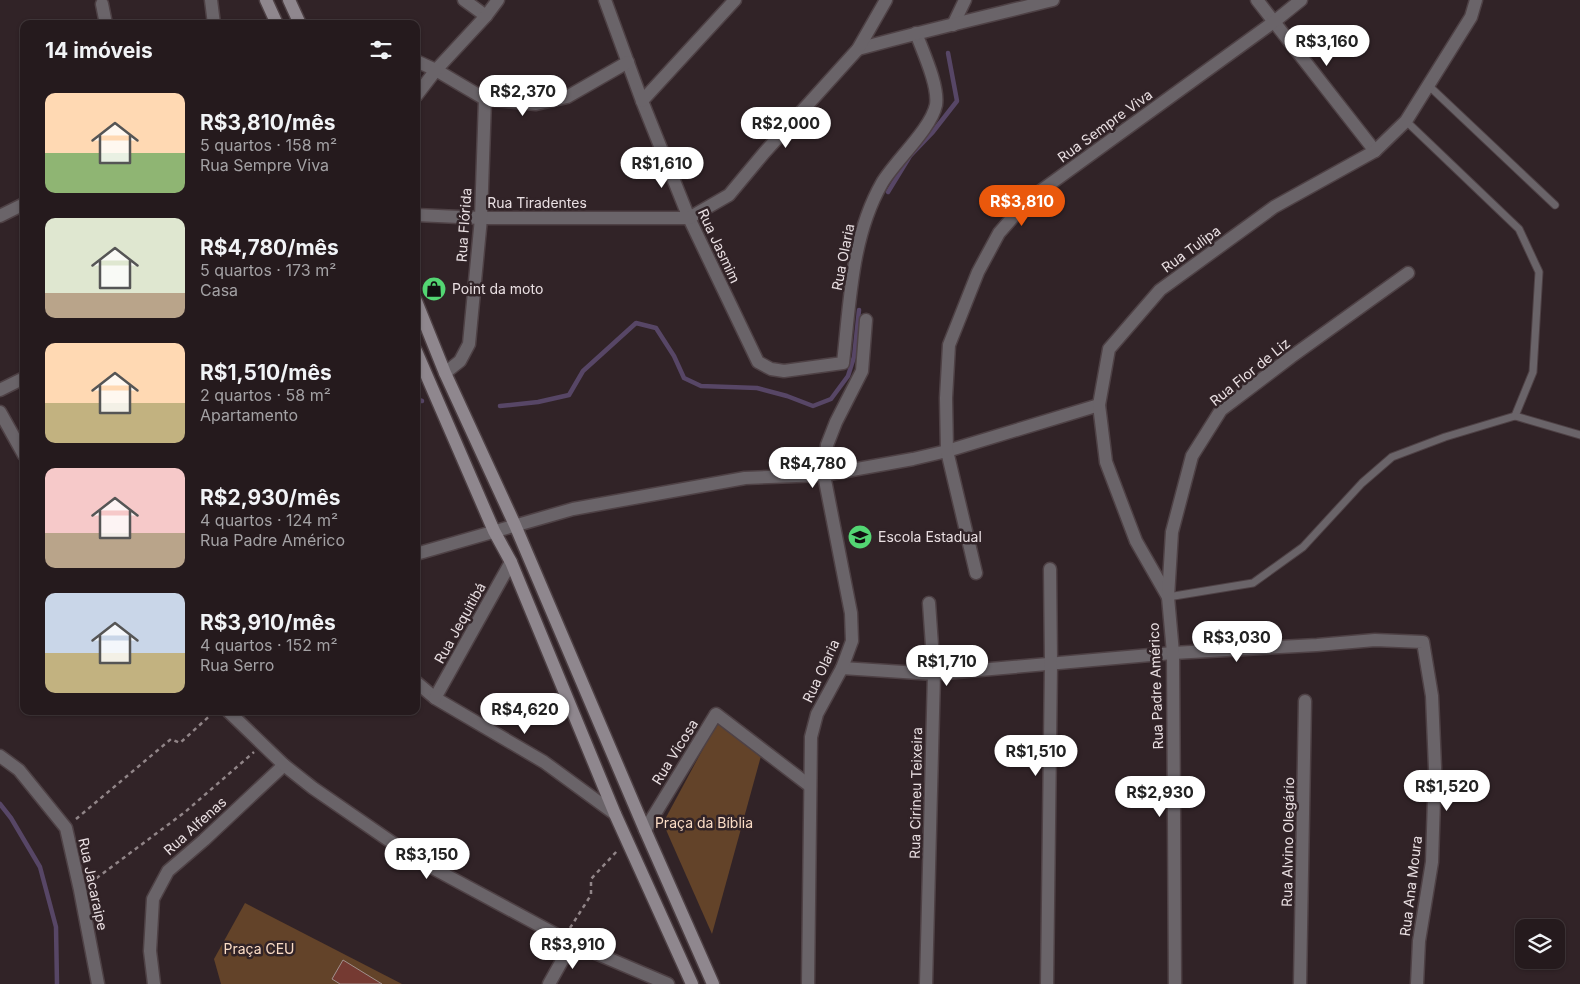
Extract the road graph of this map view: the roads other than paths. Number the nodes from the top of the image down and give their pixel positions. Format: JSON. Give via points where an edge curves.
{"nodes":[{"id":1,"x":211,"y":0,"type":"edge"},
{"id":2,"x":266,"y":0,"type":"edge"},
{"id":3,"x":289,"y":0,"type":"edge"},
{"id":4,"x":464,"y":0,"type":"edge"},
{"id":5,"x":498,"y":0,"type":"edge"},
{"id":6,"x":605,"y":0,"type":"edge"},
{"id":7,"x":735,"y":0,"type":"edge"},
{"id":8,"x":886,"y":0,"type":"edge"},
{"id":9,"x":964,"y":0,"type":"edge"},
{"id":10,"x":1053,"y":0,"type":"edge"},
{"id":11,"x":1257,"y":0,"type":"edge"},
{"id":12,"x":1301,"y":0,"type":"edge"},
{"id":13,"x":1476,"y":0,"type":"edge"},
{"id":14,"x":102,"y":4,"type":"dead end"},
{"id":15,"x":486,"y":16,"type":"junction"},
{"id":16,"x":105,"y":20,"type":"edge"},
{"id":17,"x":214,"y":20,"type":"edge"},
{"id":18,"x":275,"y":20,"type":"edge"},
{"id":19,"x":298,"y":20,"type":"edge"},
{"id":20,"x":1275,"y":21,"type":"junction"},
{"id":21,"x":953,"y":25,"type":"junction"},
{"id":22,"x":916,"y":33,"type":"junction"},
{"id":23,"x":858,"y":49,"type":"junction"},
{"id":24,"x":628,"y":62,"type":"junction"},
{"id":25,"x":420,"y":63,"type":"edge"},
{"id":26,"x":436,"y":70,"type":"junction"},
{"id":27,"x":1428,"y":86,"type":"junction"},
{"id":28,"x":420,"y":91,"type":"edge"},
{"id":29,"x":484,"y":98,"type":"junction"},
{"id":30,"x":642,"y":101,"type":"junction"},
{"id":31,"x":1406,"y":121,"type":"junction"},
{"id":32,"x":1375,"y":151,"type":"junction"},
{"id":33,"x":1555,"y":205,"type":"dead end"},
{"id":34,"x":20,"y":206,"type":"edge"},
{"id":35,"x":420,"y":215,"type":"edge"},
{"id":36,"x":0,"y":216,"type":"edge"},
{"id":37,"x":481,"y":218,"type":"junction"},
{"id":38,"x":689,"y":218,"type":"junction"},
{"id":39,"x":1408,"y":274,"type":"dead end"},
{"id":40,"x":420,"y":311,"type":"edge"},
{"id":41,"x":866,"y":320,"type":"dead end"},
{"id":42,"x":420,"y":360,"type":"edge"},
{"id":43,"x":758,"y":362,"type":"joint"},
{"id":44,"x":446,"y":373,"type":"junction"},
{"id":45,"x":20,"y":380,"type":"edge"},
{"id":46,"x":0,"y":390,"type":"edge"},
{"id":47,"x":1099,"y":405,"type":"junction"},
{"id":48,"x":0,"y":412,"type":"edge"},
{"id":49,"x":1515,"y":416,"type":"junction"},
{"id":50,"x":1580,"y":435,"type":"edge"},
{"id":51,"x":20,"y":448,"type":"edge"},
{"id":52,"x":947,"y":451,"type":"junction"},
{"id":53,"x":824,"y":475,"type":"junction"},
{"id":54,"x":515,"y":525,"type":"junction"},
{"id":55,"x":494,"y":531,"type":"junction"},
{"id":56,"x":420,"y":553,"type":"edge"},
{"id":57,"x":511,"y":562,"type":"junction"},
{"id":58,"x":1050,"y":570,"type":"dead end"},
{"id":59,"x":976,"y":572,"type":"dead end"},
{"id":60,"x":1168,"y":597,"type":"junction"},
{"id":61,"x":929,"y":603,"type":"dead end"},
{"id":62,"x":1173,"y":652,"type":"junction"},
{"id":63,"x":1051,"y":663,"type":"junction"},
{"id":64,"x":842,"y":668,"type":"junction"},
{"id":65,"x":934,"y":674,"type":"junction"},
{"id":66,"x":420,"y":685,"type":"edge"},
{"id":67,"x":435,"y":698,"type":"junction"},
{"id":68,"x":1305,"y":701,"type":"dead end"},
{"id":69,"x":232,"y":715,"type":"edge"},
{"id":70,"x":0,"y":756,"type":"edge"},
{"id":71,"x":284,"y":765,"type":"junction"},
{"id":72,"x":810,"y":786,"type":"junction"},
{"id":73,"x":615,"y":814,"type":"junction"},
{"id":74,"x":645,"y":830,"type":"junction"},
{"id":75,"x":568,"y":941,"type":"junction"},
{"id":76,"x":98,"y":984,"type":"edge"},
{"id":77,"x":154,"y":984,"type":"edge"},
{"id":78,"x":550,"y":984,"type":"edge"},
{"id":79,"x":668,"y":984,"type":"edge"},
{"id":80,"x":692,"y":984,"type":"edge"},
{"id":81,"x":713,"y":984,"type":"edge"},
{"id":82,"x":808,"y":984,"type":"edge"},
{"id":83,"x":926,"y":984,"type":"edge"},
{"id":84,"x":1047,"y":984,"type":"edge"},
{"id":85,"x":1175,"y":984,"type":"edge"},
{"id":86,"x":1300,"y":984,"type":"edge"},
{"id":87,"x":1417,"y":984,"type":"edge"}],
"edges":[{"from":1,"to":17,"type":"street"},
{"from":2,"to":18,"type":"main road"},
{"from":3,"to":19,"type":"main road"},
{"from":4,"to":15,"type":"street"},
{"from":5,"to":15,"type":"street"},
{"from":6,"to":24,"type":"street","name":"Rua Jasmim"},
{"from":7,"to":30,"type":"street"},
{"from":8,"to":23,"type":"street"},
{"from":9,"to":21,"type":"street"},
{"from":10,"to":21,"type":"street"},
{"from":11,"to":20,"type":"street"},
{"from":12,"to":20,"type":"street","name":"Rua Sempre Viva"},
{"from":13,"to":27,"type":"street","name":"Rua Tulipa","via":[[1471,17]]},
{"from":14,"to":16,"type":"street"},
{"from":15,"to":26,"type":"street"},
{"from":20,"to":32,"type":"street"},
{"from":20,"to":52,"type":"street","name":"Rua Sempre Viva","via":[[1028,200],[999,233],[978,272],[949,345]]},
{"from":21,"to":22,"type":"street"},
{"from":22,"to":23,"type":"street"},
{"from":22,"to":43,"type":"street","name":"Rua Olaria","via":[[935,87],[936,104],[932,118],[883,182],[864,221],[842,363],[784,371],[771,370]]},
{"from":23,"to":38,"type":"street","via":[[729,195]]},
{"from":24,"to":29,"type":"street","via":[[567,97],[536,104]]},
{"from":24,"to":30,"type":"street","name":"Rua Jasmim"},
{"from":25,"to":26,"type":"street"},
{"from":26,"to":28,"type":"street"},
{"from":26,"to":29,"type":"street"},
{"from":27,"to":31,"type":"street","name":"Rua Tulipa"},
{"from":27,"to":33,"type":"lane"},
{"from":29,"to":37,"type":"street","name":"Rua Flórida"},
{"from":30,"to":38,"type":"street","name":"Rua Jasmim"},
{"from":31,"to":32,"type":"street","name":"Rua Tulipa"},
{"from":31,"to":49,"type":"lane","via":[[1519,229],[1539,272],[1533,372]]},
{"from":32,"to":47,"type":"street","name":"Rua Tulipa","via":[[1274,208],[1160,290],[1109,349]]},
{"from":34,"to":36,"type":"street"},
{"from":35,"to":37,"type":"street","name":"Rua Tiradentes"},
{"from":37,"to":38,"type":"street","name":"Rua Tiradentes"},
{"from":37,"to":44,"type":"street","name":"Rua Flórida","via":[[469,344],[460,361]]},
{"from":38,"to":43,"type":"street","name":"Rua Jasmim"},
{"from":39,"to":60,"type":"street","name":"Rua Flor de Liz","via":[[1221,410],[1192,456],[1172,532]]},
{"from":40,"to":44,"type":"main road"},
{"from":41,"to":53,"type":"street","name":"Rua Olaria","via":[[862,371],[827,445]]},
{"from":42,"to":55,"type":"main road"},
{"from":44,"to":54,"type":"main road"},
{"from":45,"to":46,"type":"street"},
{"from":47,"to":52,"type":"street"},
{"from":47,"to":60,"type":"street","name":"Rua Tulipa","via":[[1106,462],[1136,541]]},
{"from":48,"to":51,"type":"street"},
{"from":49,"to":50,"type":"lane"},
{"from":49,"to":60,"type":"lane","via":[[1392,457],[1362,483],[1303,547],[1253,583]]},
{"from":52,"to":53,"type":"street"},
{"from":52,"to":59,"type":"street","name":"Rua Sempre Viva"},
{"from":53,"to":54,"type":"street","via":[[745,478],[573,509]]},
{"from":53,"to":64,"type":"street","name":"Rua Olaria","via":[[851,613],[852,641]]},
{"from":54,"to":55,"type":"street"},
{"from":54,"to":74,"type":"main road"},
{"from":55,"to":56,"type":"street"},
{"from":55,"to":57,"type":"main road"},
{"from":57,"to":67,"type":"street","name":"Rua Jequitibá"},
{"from":57,"to":73,"type":"main road"},
{"from":58,"to":63,"type":"street"},
{"from":60,"to":62,"type":"street","name":"Rua Padre Américo"},
{"from":61,"to":65,"type":"street","name":"Rua Cirineu Teixeira"},
{"from":62,"to":63,"type":"street"},
{"from":62,"to":85,"type":"street","name":"Rua Padre Américo"},
{"from":62,"to":87,"type":"street","name":"Rua Ana Moura","via":[[1375,640],[1423,642],[1432,696],[1435,768],[1432,862],[1419,941]]},
{"from":63,"to":65,"type":"street"},
{"from":63,"to":84,"type":"street"},
{"from":64,"to":65,"type":"street"},
{"from":64,"to":72,"type":"street","name":"Rua Olaria","via":[[817,714],[811,737]]},
{"from":65,"to":83,"type":"street","name":"Rua Cirineu Teixeira"},
{"from":66,"to":67,"type":"street"},
{"from":67,"to":73,"type":"street","via":[[544,762]]},
{"from":68,"to":86,"type":"street","name":"Rua Alvino Olegário"},
{"from":69,"to":71,"type":"street"},
{"from":70,"to":76,"type":"street","name":"Rua Jacaraipe","via":[[19,770],[66,828]]},
{"from":71,"to":75,"type":"street","via":[[416,859]]},
{"from":71,"to":77,"type":"street","name":"Rua Alfenas","via":[[168,871],[153,899],[150,951]]},
{"from":72,"to":74,"type":"street","name":"Rua Vicosa","via":[[716,714]]},
{"from":72,"to":82,"type":"street","name":"Rua Olaria"},
{"from":73,"to":80,"type":"main road"},
{"from":74,"to":81,"type":"main road"},
{"from":75,"to":78,"type":"street"},
{"from":75,"to":79,"type":"street"}]}
